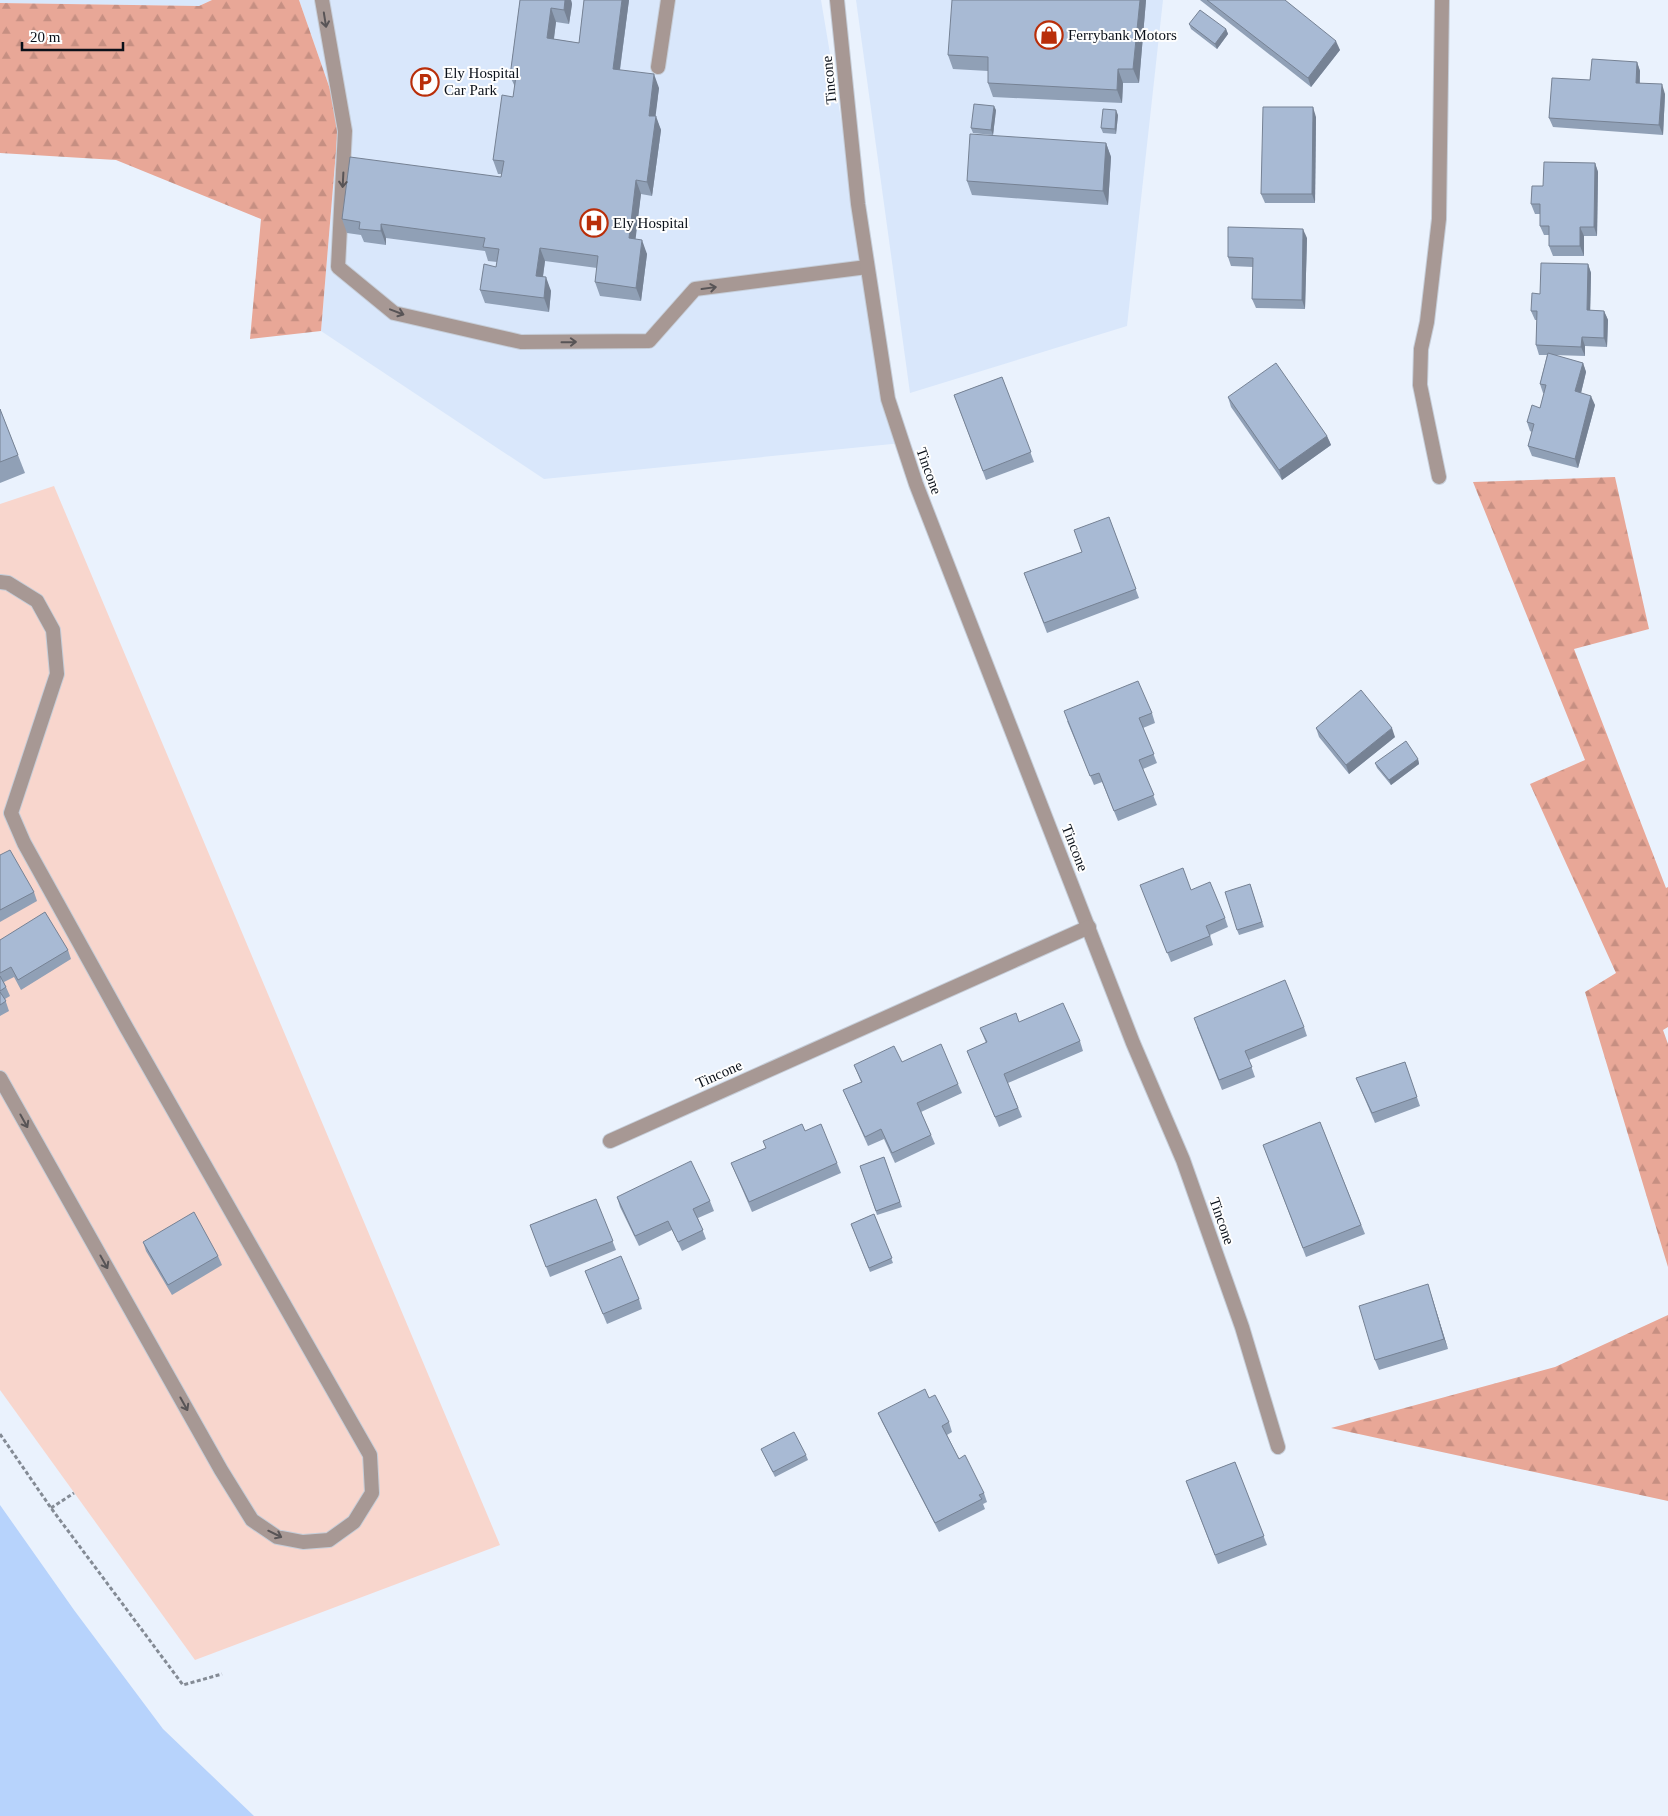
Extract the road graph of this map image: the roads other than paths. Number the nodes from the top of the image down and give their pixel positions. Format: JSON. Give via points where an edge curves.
{"nodes":[{"id":1,"x":322,"y":0,"type":"edge"},
{"id":2,"x":668,"y":0,"type":"edge"},
{"id":3,"x":837,"y":0,"type":"edge"},
{"id":4,"x":1442,"y":0,"type":"edge"},
{"id":5,"x":658,"y":67,"type":"dead end"},
{"id":6,"x":867,"y":267,"type":"junction"},
{"id":7,"x":1439,"y":477,"type":"dead end"},
{"id":8,"x":0,"y":582,"type":"edge"},
{"id":9,"x":6,"y":813,"type":"edge"},
{"id":10,"x":1089,"y":927,"type":"junction"},
{"id":11,"x":0,"y":1078,"type":"edge"},
{"id":12,"x":610,"y":1141,"type":"dead end"},
{"id":13,"x":1278,"y":1447,"type":"dead end"}],
"edges":[{"from":1,"to":6,"type":"street","one_way":true,"via":[[345,131],[338,267],[394,312],[521,342],[649,341],[696,289]]},
{"from":2,"to":5,"type":"street"},
{"from":3,"to":6,"type":"street","name":"Tincone"},
{"from":4,"to":7,"type":"street","via":[[1440,219],[1421,349],[1420,385]]},
{"from":6,"to":10,"type":"street","name":"Tincone","via":[[888,399],[913,476]]},
{"from":8,"to":9,"type":"street","via":[[8,583],[37,601],[53,630],[57,674]]},
{"from":11,"to":9,"type":"street","one_way":true,"via":[[252,1520],[277,1537],[303,1542],[328,1540],[354,1522],[372,1494],[370,1455]]},
{"from":10,"to":12,"type":"street","name":"Tincone"},
{"from":10,"to":13,"type":"street","name":"Tincone","via":[[1133,1043],[1183,1160],[1242,1327]]}]}
